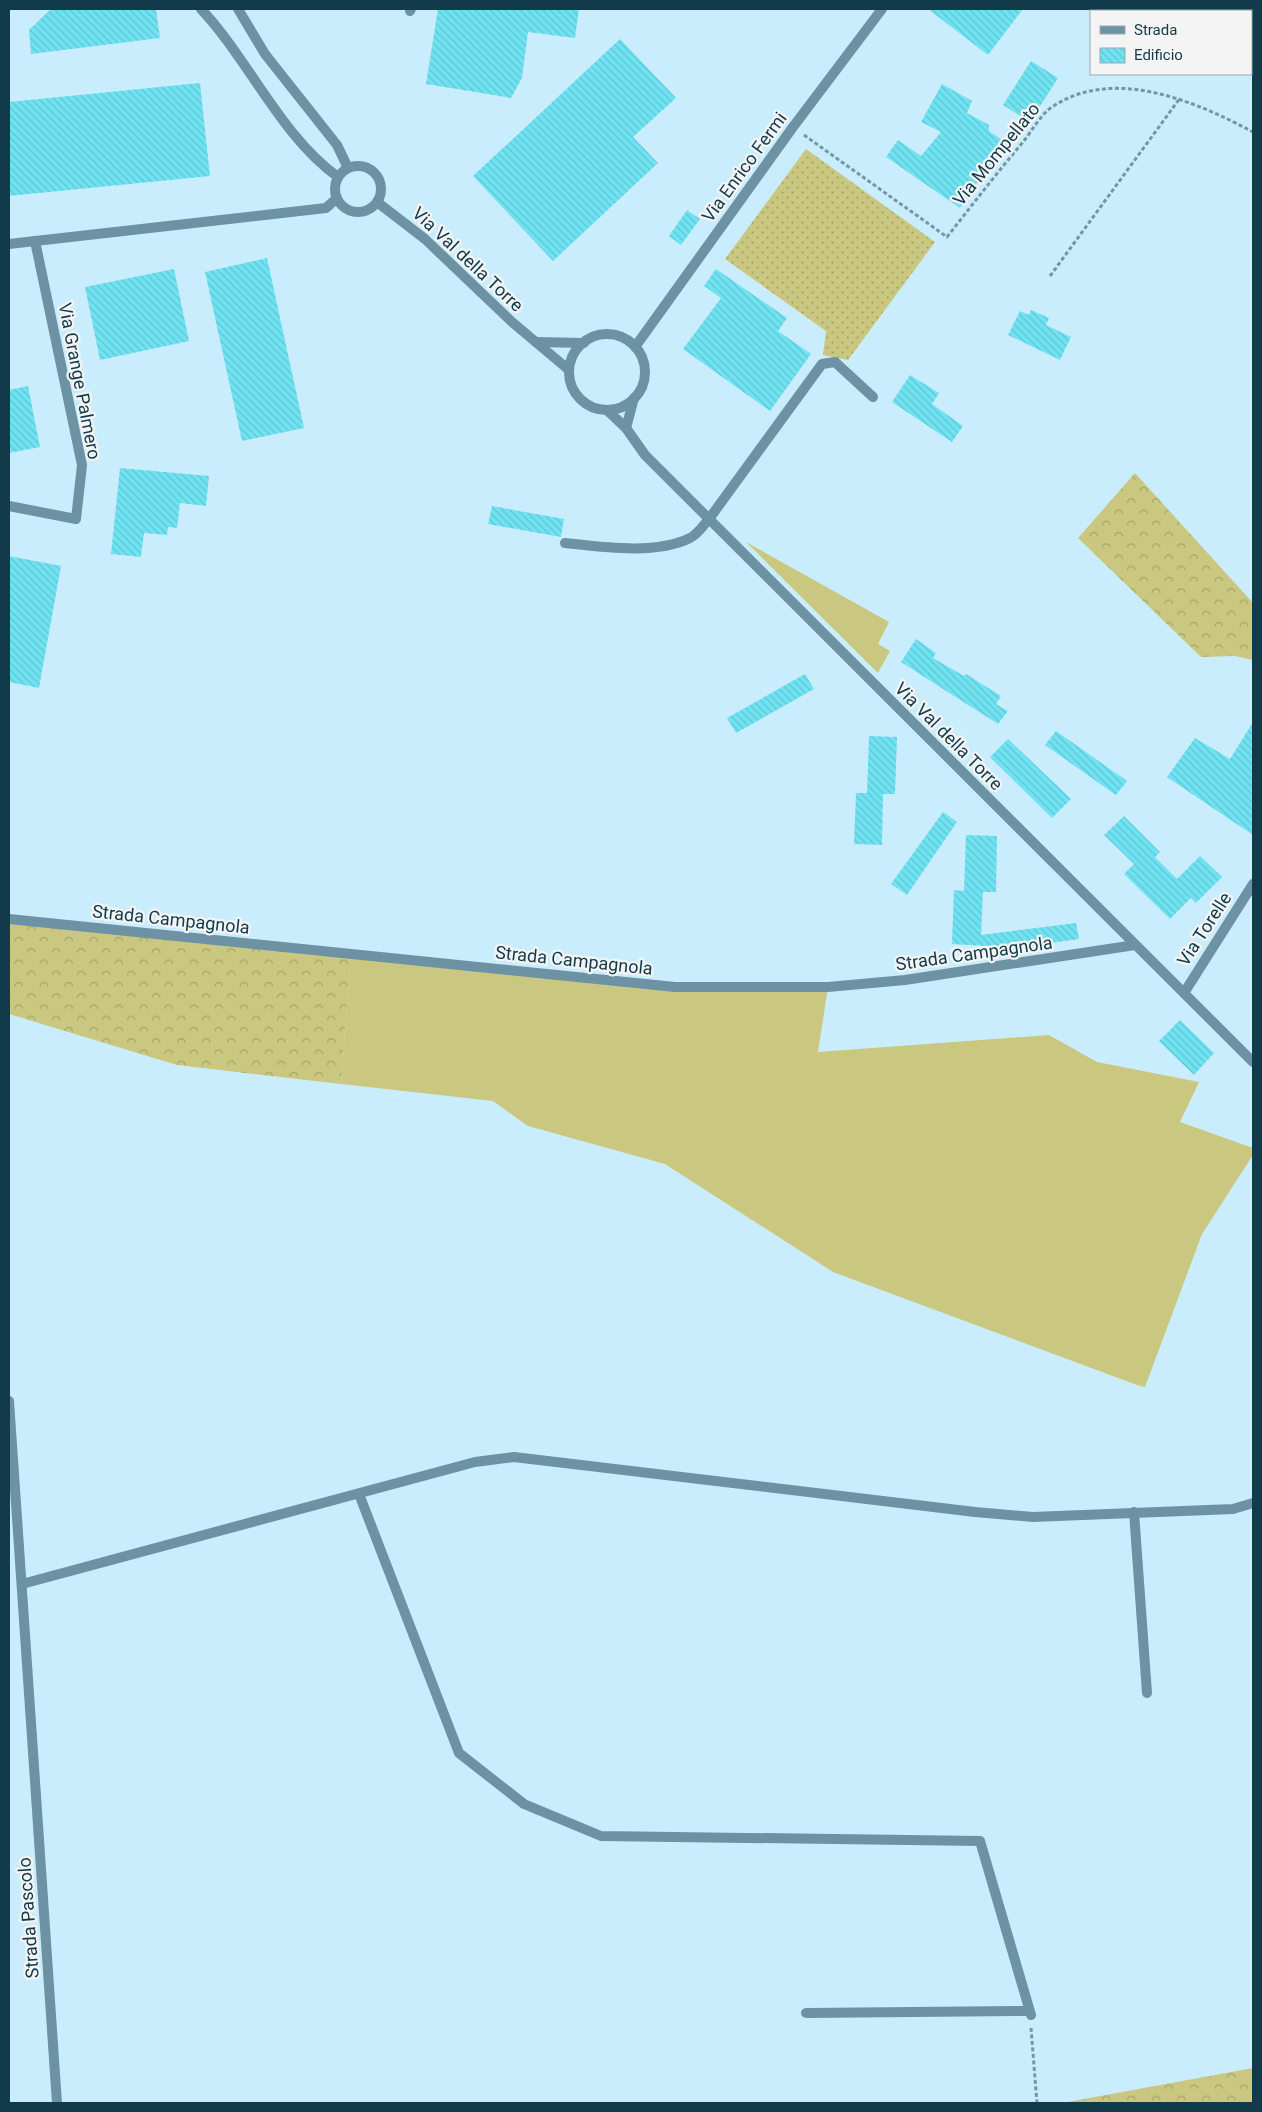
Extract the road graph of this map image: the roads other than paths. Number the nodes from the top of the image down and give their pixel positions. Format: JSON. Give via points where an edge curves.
{"nodes":[{"id":1,"x":201,"y":9,"type":"edge"},
{"id":2,"x":238,"y":9,"type":"edge"},
{"id":3,"x":882,"y":9,"type":"edge"},
{"id":4,"x":348,"y":168,"type":"junction"},
{"id":5,"x":338,"y":178,"type":"junction"},
{"id":6,"x":337,"y":198,"type":"junction"},
{"id":7,"x":378,"y":202,"type":"junction"},
{"id":8,"x":35,"y":241,"type":"junction"},
{"id":9,"x":9,"y":244,"type":"edge"},
{"id":10,"x":536,"y":342,"type":"junction"},
{"id":11,"x":584,"y":343,"type":"junction"},
{"id":12,"x":635,"y":347,"type":"junction"},
{"id":13,"x":569,"y":370,"type":"junction"},
{"id":14,"x":873,"y":397,"type":"dead end"},
{"id":15,"x":634,"y":398,"type":"junction"},
{"id":16,"x":607,"y":410,"type":"junction"},
{"id":17,"x":626,"y":428,"type":"junction"},
{"id":18,"x":9,"y":506,"type":"edge"},
{"id":19,"x":709,"y":519,"type":"junction"},
{"id":20,"x":565,"y":543,"type":"dead end"},
{"id":21,"x":1253,"y":884,"type":"edge"},
{"id":22,"x":9,"y":919,"type":"edge"},
{"id":23,"x":1135,"y":945,"type":"junction"},
{"id":24,"x":1184,"y":993,"type":"junction"},
{"id":25,"x":1253,"y":1062,"type":"edge"},
{"id":26,"x":9,"y":1401,"type":"edge"},
{"id":27,"x":359,"y":1494,"type":"junction"},
{"id":28,"x":1253,"y":1503,"type":"edge"},
{"id":29,"x":1134,"y":1512,"type":"junction"},
{"id":30,"x":22,"y":1584,"type":"junction"},
{"id":31,"x":1147,"y":1693,"type":"dead end"},
{"id":32,"x":806,"y":2013,"type":"dead end"},
{"id":33,"x":57,"y":2103,"type":"edge"}],
"edges":[{"from":1,"to":5,"type":"street","via":[[223,32],[300,140]]},
{"from":2,"to":4,"type":"street","via":[[265,54],[337,145]]},
{"from":3,"to":12,"type":"street","name":"Via Enrico Fermi"},
{"from":4,"to":5,"type":"street"},
{"from":4,"to":7,"type":"street","via":[[362,166],[375,172],[382,187]]},
{"from":5,"to":6,"type":"street"},
{"from":6,"to":7,"type":"street","via":[[341,205],[356,212],[364,212]]},
{"from":6,"to":8,"type":"street","via":[[326,208]]},
{"from":7,"to":10,"type":"street","name":"Via Val della Torre","via":[[425,239]]},
{"from":8,"to":9,"type":"street"},
{"from":8,"to":18,"type":"street","name":"Via Grange Palmero","via":[[82,465],[76,519]]},
{"from":10,"to":11,"type":"street"},
{"from":10,"to":13,"type":"street","name":"Via Val della Torre"},
{"from":11,"to":12,"type":"street","via":[[604,335],[626,340]]},
{"from":11,"to":13,"type":"street","via":[[571,360]]},
{"from":12,"to":15,"type":"street","via":[[644,367],[644,378]]},
{"from":13,"to":16,"type":"street","via":[[570,382],[584,403]]},
{"from":14,"to":19,"type":"street","via":[[835,362],[822,364]]},
{"from":15,"to":16,"type":"street","via":[[626,405]]},
{"from":15,"to":17,"type":"street"},
{"from":16,"to":17,"type":"street","name":"Via Val della Torre"},
{"from":17,"to":19,"type":"street","name":"Via Val della Torre","via":[[645,455]]},
{"from":19,"to":20,"type":"street","via":[[692,538],[669,545],[616,548]]},
{"from":19,"to":23,"type":"street","name":"Via Val della Torre"},
{"from":21,"to":24,"type":"street","name":"Via Torelle"},
{"from":22,"to":23,"type":"street","name":"Strada Campagnola","via":[[675,987],[828,987],[905,980]]},
{"from":23,"to":24,"type":"street","name":"Via Val della Torre"},
{"from":24,"to":25,"type":"street","name":"Via Val della Torre"},
{"from":26,"to":30,"type":"street","name":"Strada Pascolo"},
{"from":27,"to":29,"type":"street","via":[[475,1462],[514,1457],[985,1513],[1033,1517]]},
{"from":27,"to":30,"type":"street"},
{"from":27,"to":32,"type":"street","via":[[459,1753],[524,1804],[601,1836],[980,1841],[1029,2013]]},
{"from":28,"to":29,"type":"street","via":[[1233,1508]]},
{"from":29,"to":31,"type":"street"},
{"from":30,"to":33,"type":"street","name":"Strada Pascolo"}]}
